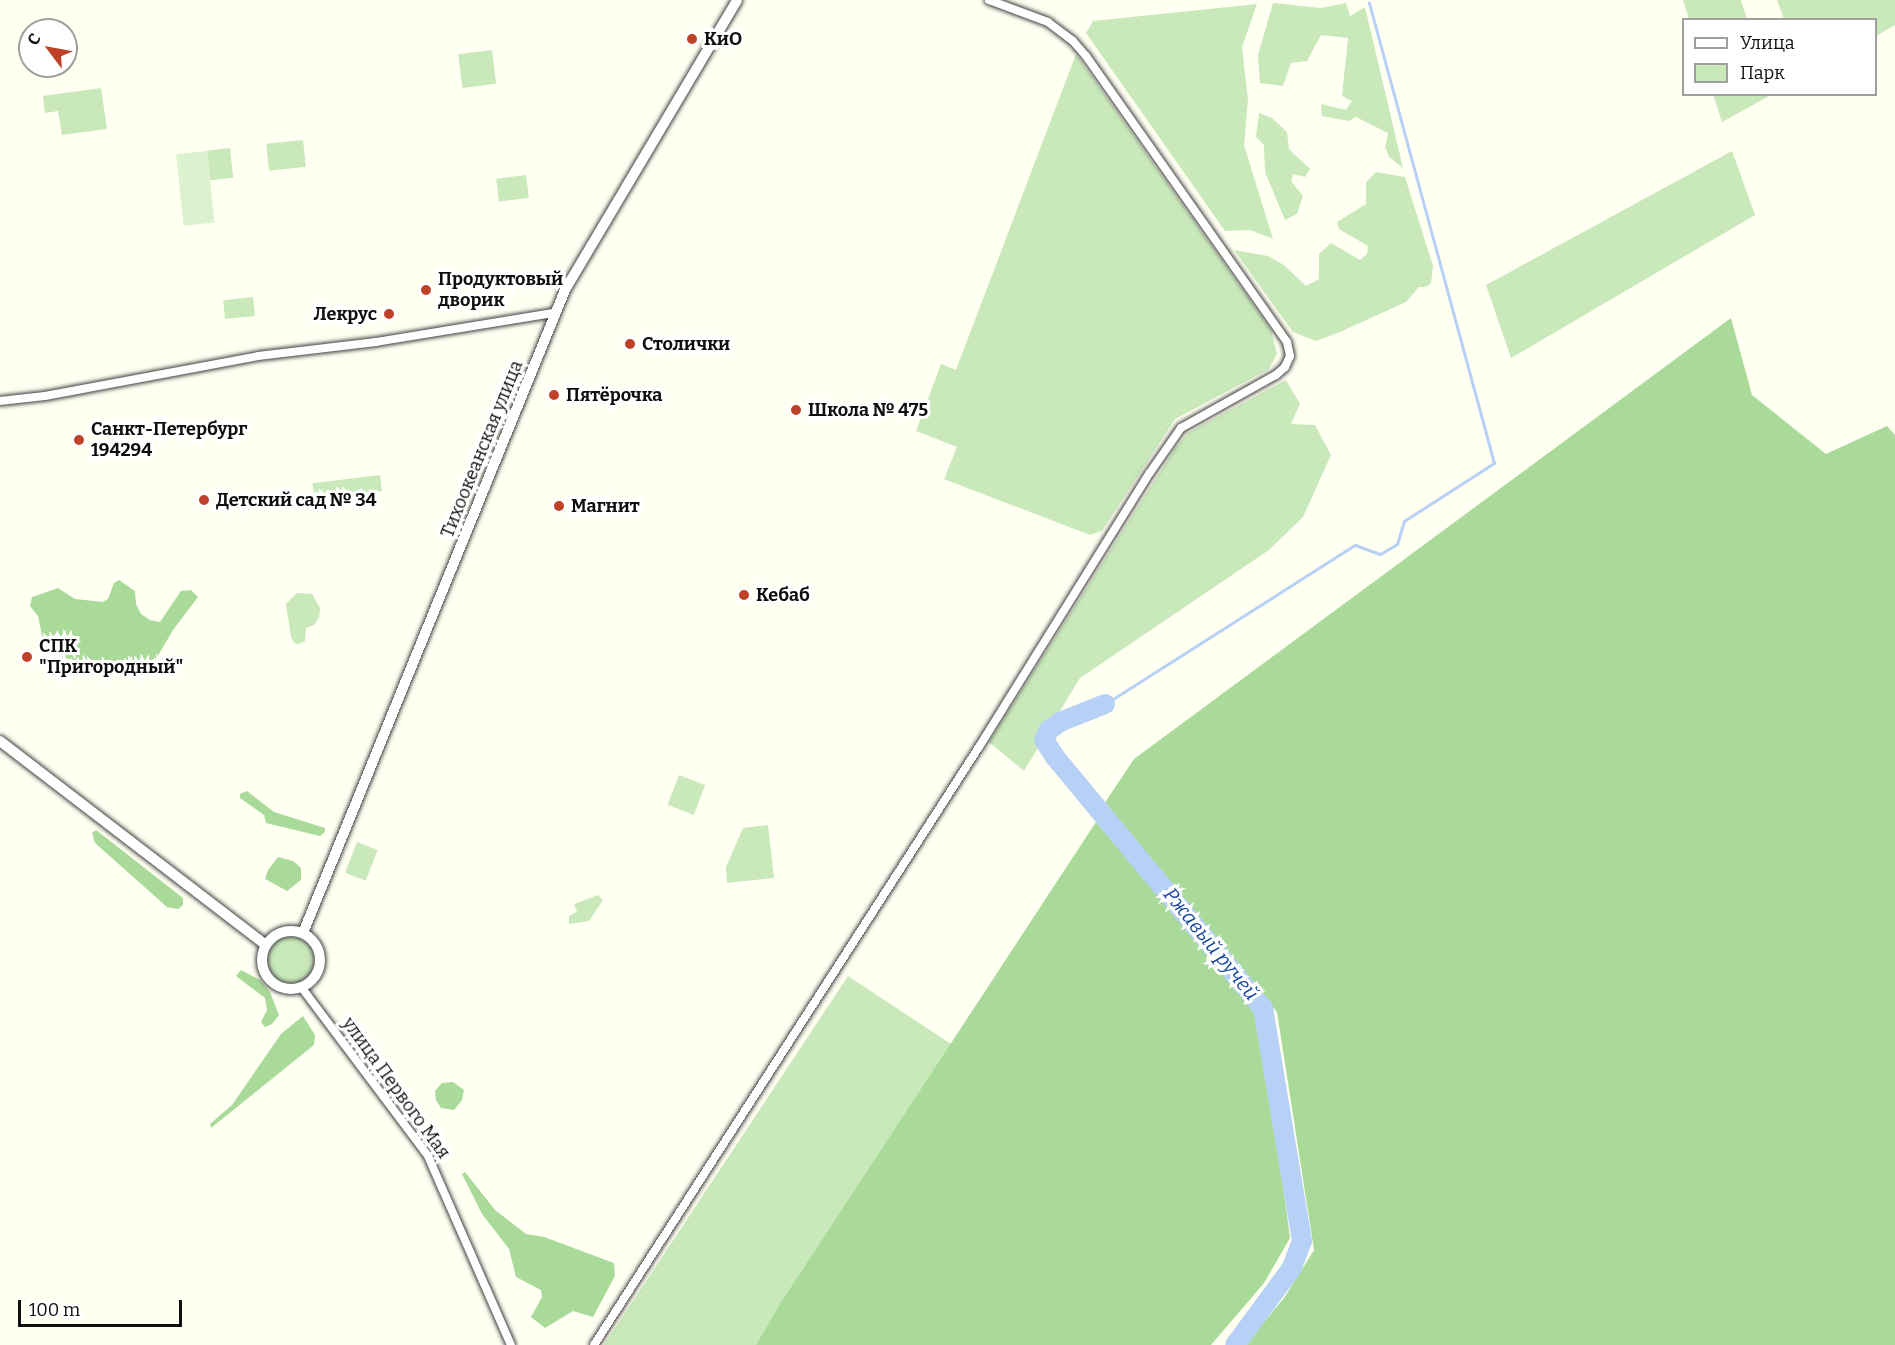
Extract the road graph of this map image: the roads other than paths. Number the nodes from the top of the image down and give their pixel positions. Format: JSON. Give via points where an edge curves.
{"nodes":[{"id":1,"x":737,"y":0,"type":"edge"},
{"id":2,"x":989,"y":0,"type":"edge"},
{"id":3,"x":554,"y":313,"type":"junction"},
{"id":4,"x":0,"y":401,"type":"edge"},
{"id":5,"x":0,"y":741,"type":"edge"},
{"id":6,"x":303,"y":933,"type":"junction"},
{"id":7,"x":266,"y":945,"type":"junction"},
{"id":8,"x":302,"y":987,"type":"junction"},
{"id":9,"x":511,"y":1345,"type":"edge"},
{"id":10,"x":594,"y":1345,"type":"edge"}],
"edges":[{"from":1,"to":3,"type":"street","name":"Тихоокеанская улица"},
{"from":2,"to":10,"type":"street","via":[[1048,22],[1086,56],[1287,342],[1290,356],[1276,375],[1181,428]]},
{"from":3,"to":4,"type":"street","via":[[376,342],[258,356]]},
{"from":3,"to":6,"type":"street","name":"Тихоокеанская улица"},
{"from":5,"to":7,"type":"street"},
{"from":6,"to":7,"type":"street","via":[[282,932]]},
{"from":6,"to":8,"type":"street","via":[[312,940],[320,961],[312,981]]},
{"from":7,"to":8,"type":"street","via":[[262,962],[268,979],[284,989]]},
{"from":8,"to":9,"type":"street","name":"улица Первого Мая","via":[[429,1156]]}]}
